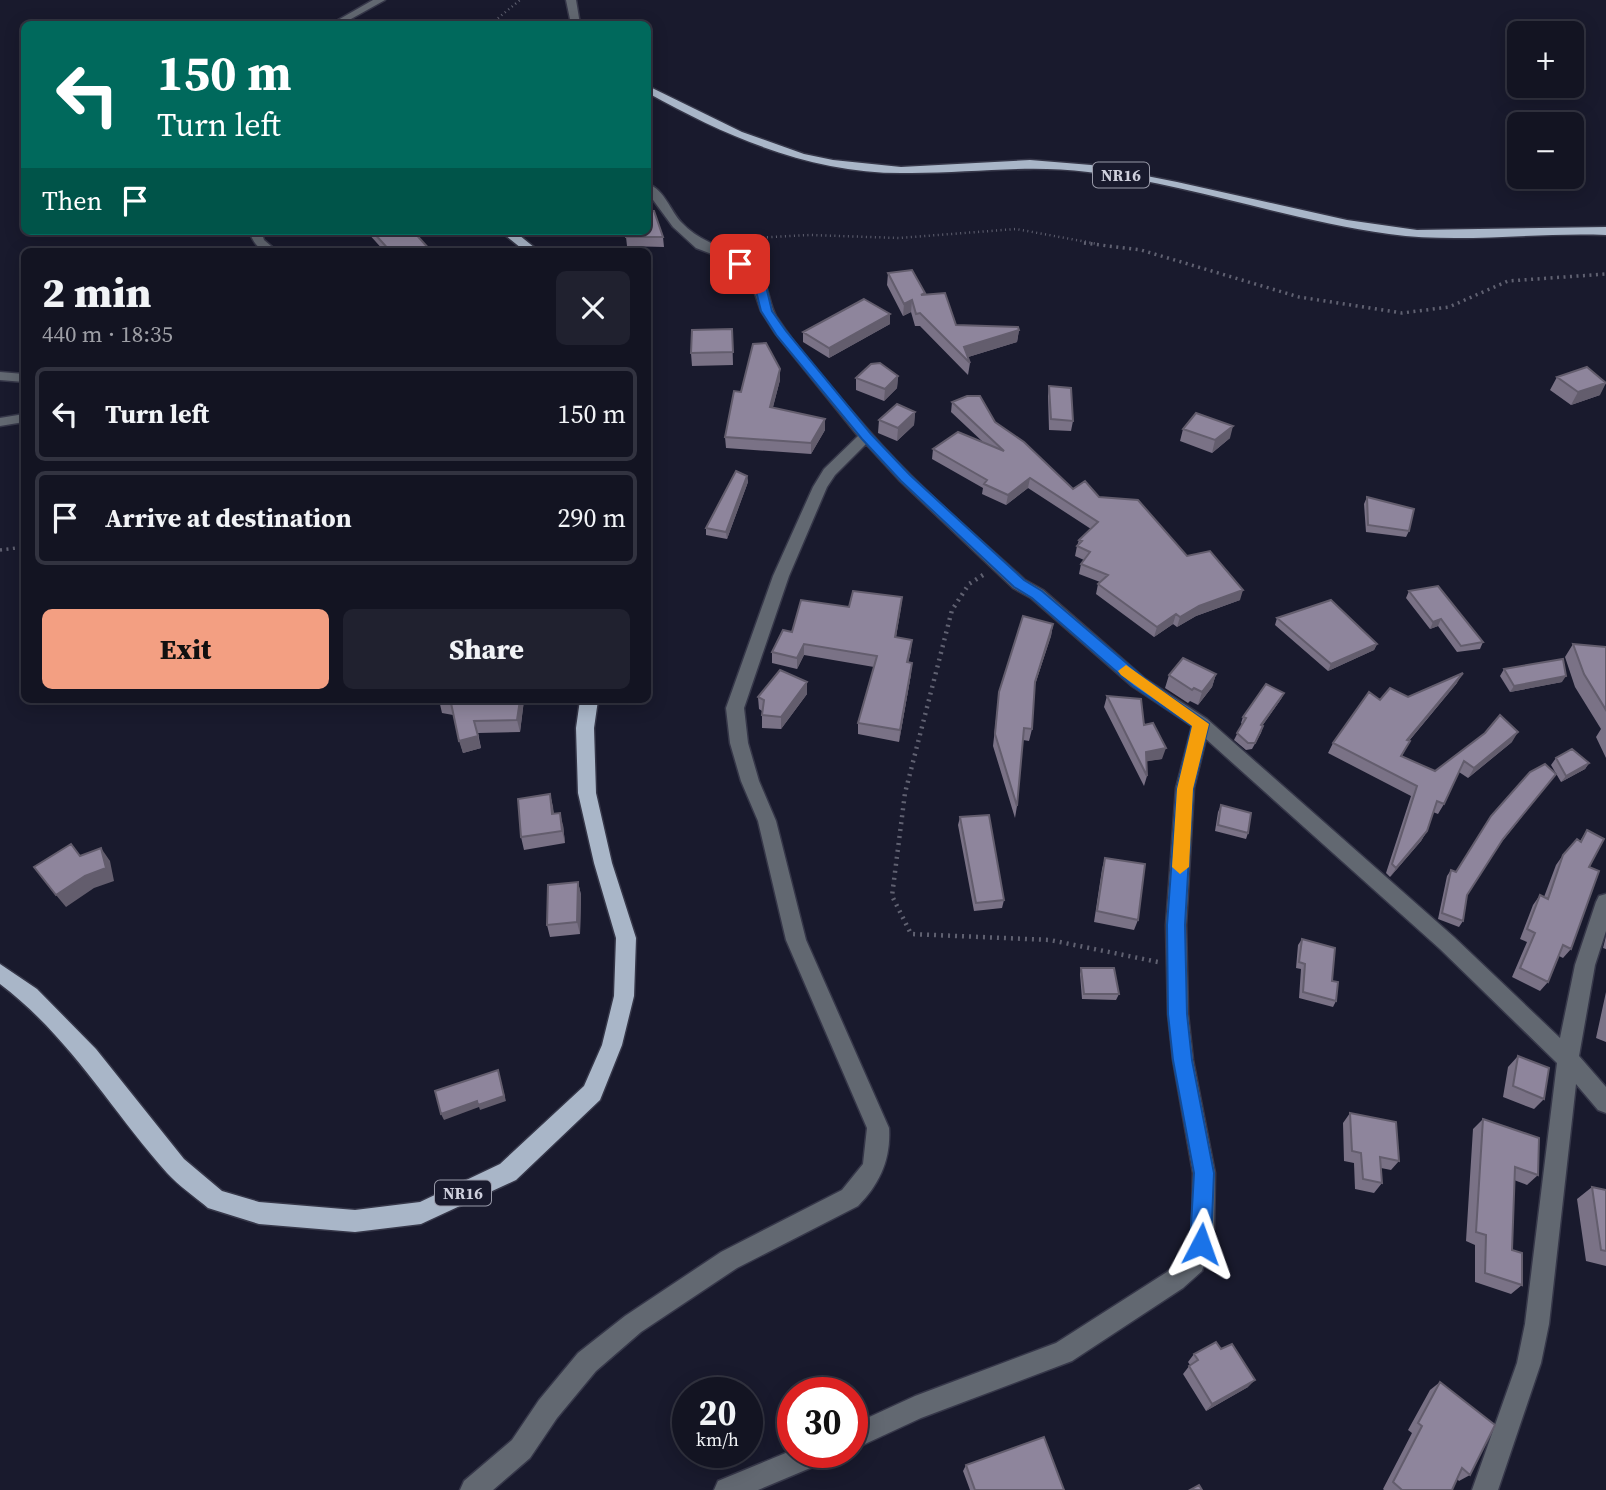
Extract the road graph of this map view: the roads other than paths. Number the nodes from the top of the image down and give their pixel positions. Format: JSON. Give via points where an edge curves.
{"nodes":[{"id":1,"x":380,"y":0,"type":"edge"},
{"id":2,"x":571,"y":0,"type":"edge"},
{"id":3,"x":342,"y":21,"type":"edge"},
{"id":4,"x":575,"y":21,"type":"edge"},
{"id":5,"x":651,"y":91,"type":"edge"},
{"id":6,"x":651,"y":190,"type":"edge"},
{"id":7,"x":1606,"y":231,"type":"edge"},
{"id":8,"x":256,"y":235,"type":"edge"},
{"id":9,"x":511,"y":235,"type":"edge"},
{"id":10,"x":266,"y":248,"type":"edge"},
{"id":11,"x":529,"y":248,"type":"edge"},
{"id":12,"x":0,"y":376,"type":"edge"},
{"id":13,"x":21,"y":378,"type":"edge"},
{"id":14,"x":21,"y":418,"type":"edge"},
{"id":15,"x":0,"y":422,"type":"edge"},
{"id":16,"x":866,"y":436,"type":"junction"},
{"id":17,"x":589,"y":703,"type":"edge"},
{"id":18,"x":1201,"y":724,"type":"junction"},
{"id":19,"x":1606,"y":902,"type":"edge"},
{"id":20,"x":0,"y":973,"type":"edge"},
{"id":21,"x":1569,"y":1059,"type":"junction"},
{"id":22,"x":1606,"y":1103,"type":"edge"},
{"id":23,"x":868,"y":1430,"type":"edge"},
{"id":24,"x":780,"y":1468,"type":"edge"},
{"id":25,"x":473,"y":1490,"type":"edge"},
{"id":26,"x":727,"y":1490,"type":"edge"},
{"id":27,"x":1485,"y":1490,"type":"edge"}],
"edges":[{"from":1,"to":3,"type":"street"},
{"from":2,"to":4,"type":"street"},
{"from":5,"to":7,"type":"main road","number":"NR16","via":[[754,143],[826,163],[899,170],[1049,164],[1142,178],[1332,222],[1417,234]]},
{"from":6,"to":16,"type":"street","via":[[677,225],[700,245],[729,256],[756,277],[767,311],[781,333]]},
{"from":8,"to":10,"type":"street"},
{"from":9,"to":11,"type":"main road"},
{"from":12,"to":13,"type":"street"},
{"from":14,"to":15,"type":"street"},
{"from":16,"to":18,"type":"street","via":[[999,565],[1139,682]]},
{"from":16,"to":25,"type":"street","via":[[829,471],[820,486],[781,576],[735,708],[738,743],[767,821],[796,940],[878,1128],[880,1146],[873,1169],[864,1186],[849,1198],[729,1260],[633,1324],[587,1362],[521,1449]]},
{"from":17,"to":20,"type":"main road","number":"NR16","via":[[587,793],[626,938],[624,996],[612,1045],[592,1093],[508,1172],[421,1213],[355,1221],[259,1213],[216,1200],[176,1167],[89,1056],[30,995]]},
{"from":18,"to":21,"type":"street"},
{"from":18,"to":23,"type":"street","via":[[1185,789],[1176,925],[1183,1060],[1204,1173],[1203,1229],[1192,1267],[1063,1352]]},
{"from":19,"to":21,"type":"street","via":[[1585,965]]},
{"from":21,"to":22,"type":"street"},
{"from":21,"to":27,"type":"street","via":[[1537,1324],[1529,1363]]},
{"from":24,"to":26,"type":"street"}]}
